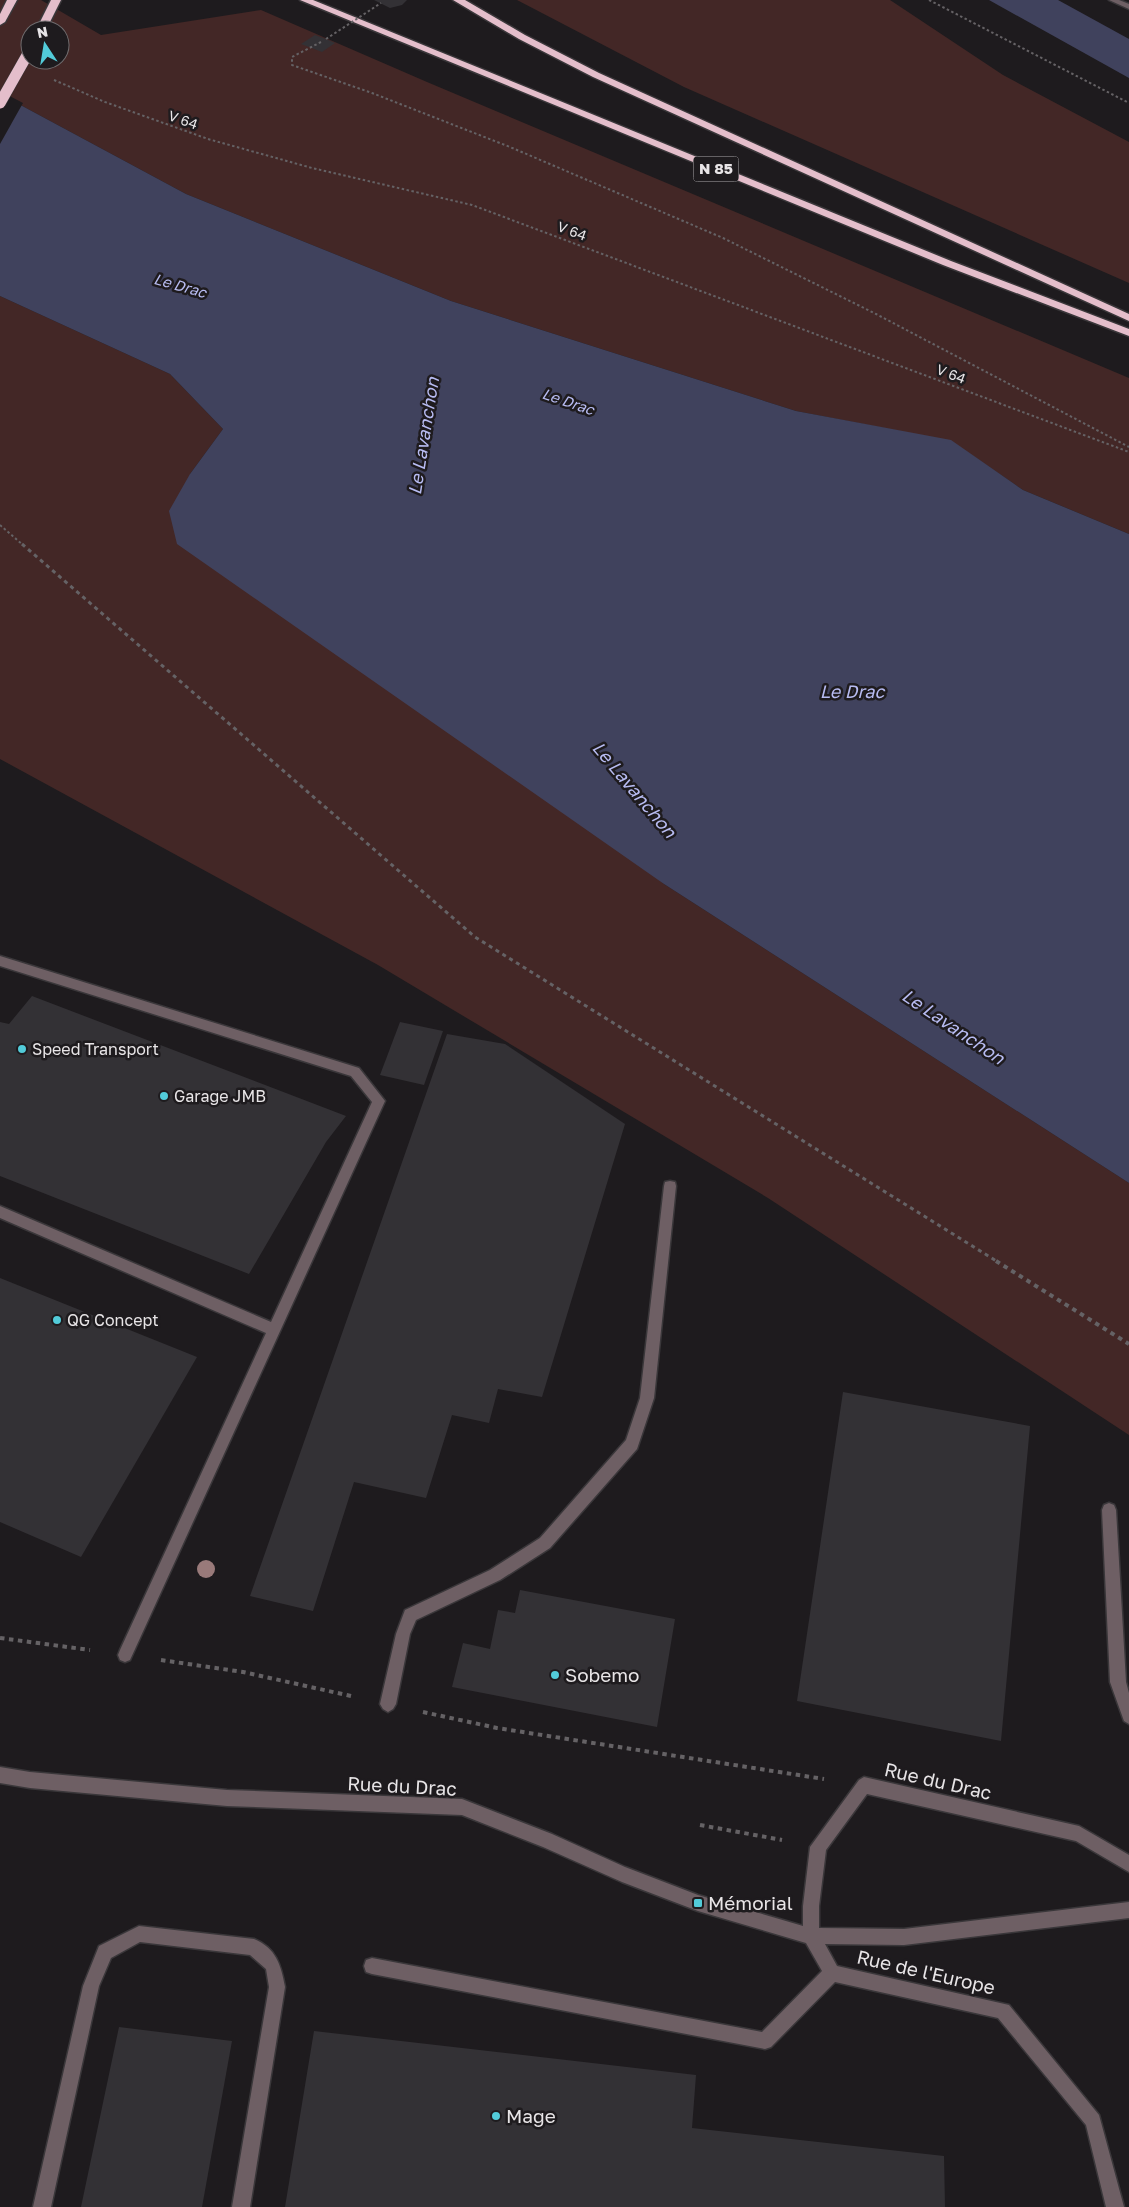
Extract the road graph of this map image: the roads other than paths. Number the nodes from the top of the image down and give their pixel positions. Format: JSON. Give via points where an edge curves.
{"nodes":[{"id":1,"x":56,"y":0,"type":"edge"},
{"id":2,"x":305,"y":0,"type":"edge"},
{"id":3,"x":458,"y":0,"type":"edge"},
{"id":4,"x":1113,"y":0,"type":"edge"},
{"id":5,"x":10,"y":3,"type":"edge"},
{"id":6,"x":1129,"y":7,"type":"edge"},
{"id":7,"x":46,"y":20,"type":"edge"},
{"id":8,"x":0,"y":22,"type":"edge"},
{"id":9,"x":20,"y":68,"type":"edge"},
{"id":10,"x":0,"y":103,"type":"edge"},
{"id":11,"x":1129,"y":318,"type":"edge"},
{"id":12,"x":1129,"y":333,"type":"edge"},
{"id":13,"x":0,"y":961,"type":"edge"},
{"id":14,"x":670,"y":1186,"type":"dead end"},
{"id":15,"x":0,"y":1212,"type":"edge"},
{"id":16,"x":274,"y":1330,"type":"junction"},
{"id":17,"x":1109,"y":1510,"type":"dead end"},
{"id":18,"x":125,"y":1655,"type":"road end"},
{"id":19,"x":388,"y":1704,"type":"road end"},
{"id":20,"x":1129,"y":1716,"type":"edge"},
{"id":21,"x":0,"y":1775,"type":"edge"},
{"id":22,"x":1129,"y":1864,"type":"edge"},
{"id":23,"x":1129,"y":1910,"type":"edge"},
{"id":24,"x":811,"y":1936,"type":"junction"},
{"id":25,"x":372,"y":1966,"type":"dead end"},
{"id":26,"x":832,"y":1972,"type":"junction"},
{"id":27,"x":42,"y":2207,"type":"edge"},
{"id":28,"x":241,"y":2207,"type":"edge"},
{"id":29,"x":1115,"y":2207,"type":"edge"}],
"edges":[{"from":1,"to":7,"type":"highway"},
{"from":2,"to":12,"type":"highway","number":"N 85","via":[[938,259]]},
{"from":3,"to":11,"type":"highway","number":"N 85","via":[[596,75]]},
{"from":4,"to":6,"type":"street"},
{"from":5,"to":8,"type":"highway"},
{"from":9,"to":10,"type":"highway","bridge":true},
{"from":13,"to":16,"type":"street","via":[[355,1072],[379,1101]]},
{"from":14,"to":19,"type":"street","via":[[647,1398],[632,1444],[545,1543],[495,1575],[410,1615]]},
{"from":15,"to":16,"type":"street"},
{"from":16,"to":18,"type":"street"},
{"from":17,"to":20,"type":"street","via":[[1118,1682]]},
{"from":21,"to":24,"type":"street","name":"Rue du Drac","via":[[227,1798],[462,1808],[690,1900]]},
{"from":22,"to":24,"type":"street","name":"Rue du Drac","via":[[1080,1834],[864,1785],[818,1847]]},
{"from":23,"to":24,"type":"street","name":"Rue du Drac","via":[[904,1937]]},
{"from":24,"to":26,"type":"street","name":"Rue de l'Europe"},
{"from":25,"to":26,"type":"street","via":[[765,2040]]},
{"from":26,"to":29,"type":"street","name":"Rue de l'Europe","via":[[1003,2011],[1093,2121]]},
{"from":27,"to":28,"type":"street","via":[[91,1986],[106,1952],[139,1934],[254,1947],[273,1966],[277,1988]]}]}
